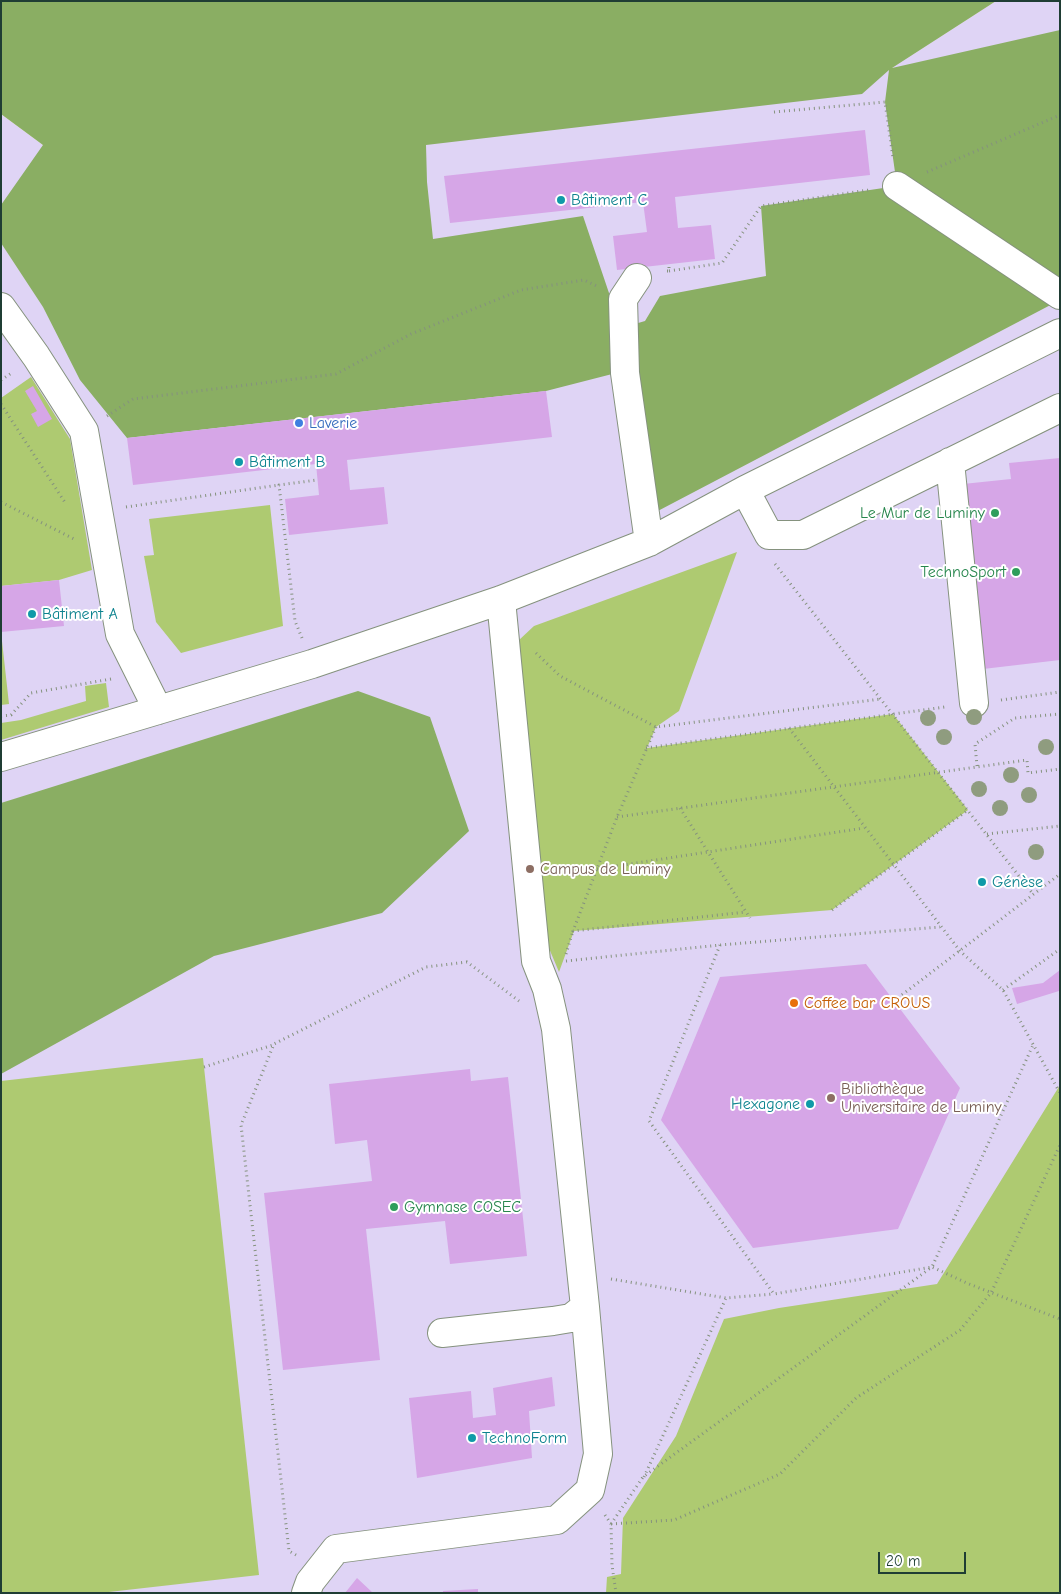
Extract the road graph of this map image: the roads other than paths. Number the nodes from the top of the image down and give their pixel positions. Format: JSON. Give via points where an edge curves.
{"nodes":[{"id":1,"x":897,"y":186,"type":"road end"},
{"id":2,"x":630,"y":288,"type":"road end"},
{"id":3,"x":1060,"y":295,"type":"edge"},
{"id":4,"x":1,"y":307,"type":"edge"},
{"id":5,"x":1060,"y":333,"type":"edge"},
{"id":6,"x":1060,"y":408,"type":"edge"},
{"id":7,"x":950,"y":462,"type":"junction"},
{"id":8,"x":745,"y":490,"type":"junction"},
{"id":9,"x":650,"y":542,"type":"junction"},
{"id":10,"x":501,"y":600,"type":"junction"},
{"id":11,"x":974,"y":703,"type":"dead end"},
{"id":12,"x":158,"y":710,"type":"junction"},
{"id":13,"x":1,"y":757,"type":"edge"},
{"id":14,"x":585,"y":1308,"type":"junction"},
{"id":15,"x":442,"y":1333,"type":"dead end"},
{"id":16,"x":306,"y":1593,"type":"edge"}],
"edges":[{"from":1,"to":3,"type":"street"},
{"from":2,"to":9,"type":"street","via":[[626,374]]},
{"from":4,"to":12,"type":"street","via":[[84,431],[120,634]]},
{"from":5,"to":8,"type":"street"},
{"from":6,"to":7,"type":"street"},
{"from":7,"to":8,"type":"street","via":[[803,535],[769,535]]},
{"from":7,"to":11,"type":"street"},
{"from":8,"to":9,"type":"street"},
{"from":9,"to":10,"type":"street"},
{"from":10,"to":12,"type":"street","via":[[312,664]]},
{"from":10,"to":14,"type":"street","via":[[536,961],[547,989],[556,1029]]},
{"from":12,"to":13,"type":"street"},
{"from":14,"to":15,"type":"street","via":[[562,1320]]},
{"from":14,"to":16,"type":"street","via":[[598,1454],[590,1490],[557,1520],[336,1549],[310,1582]]}]}
